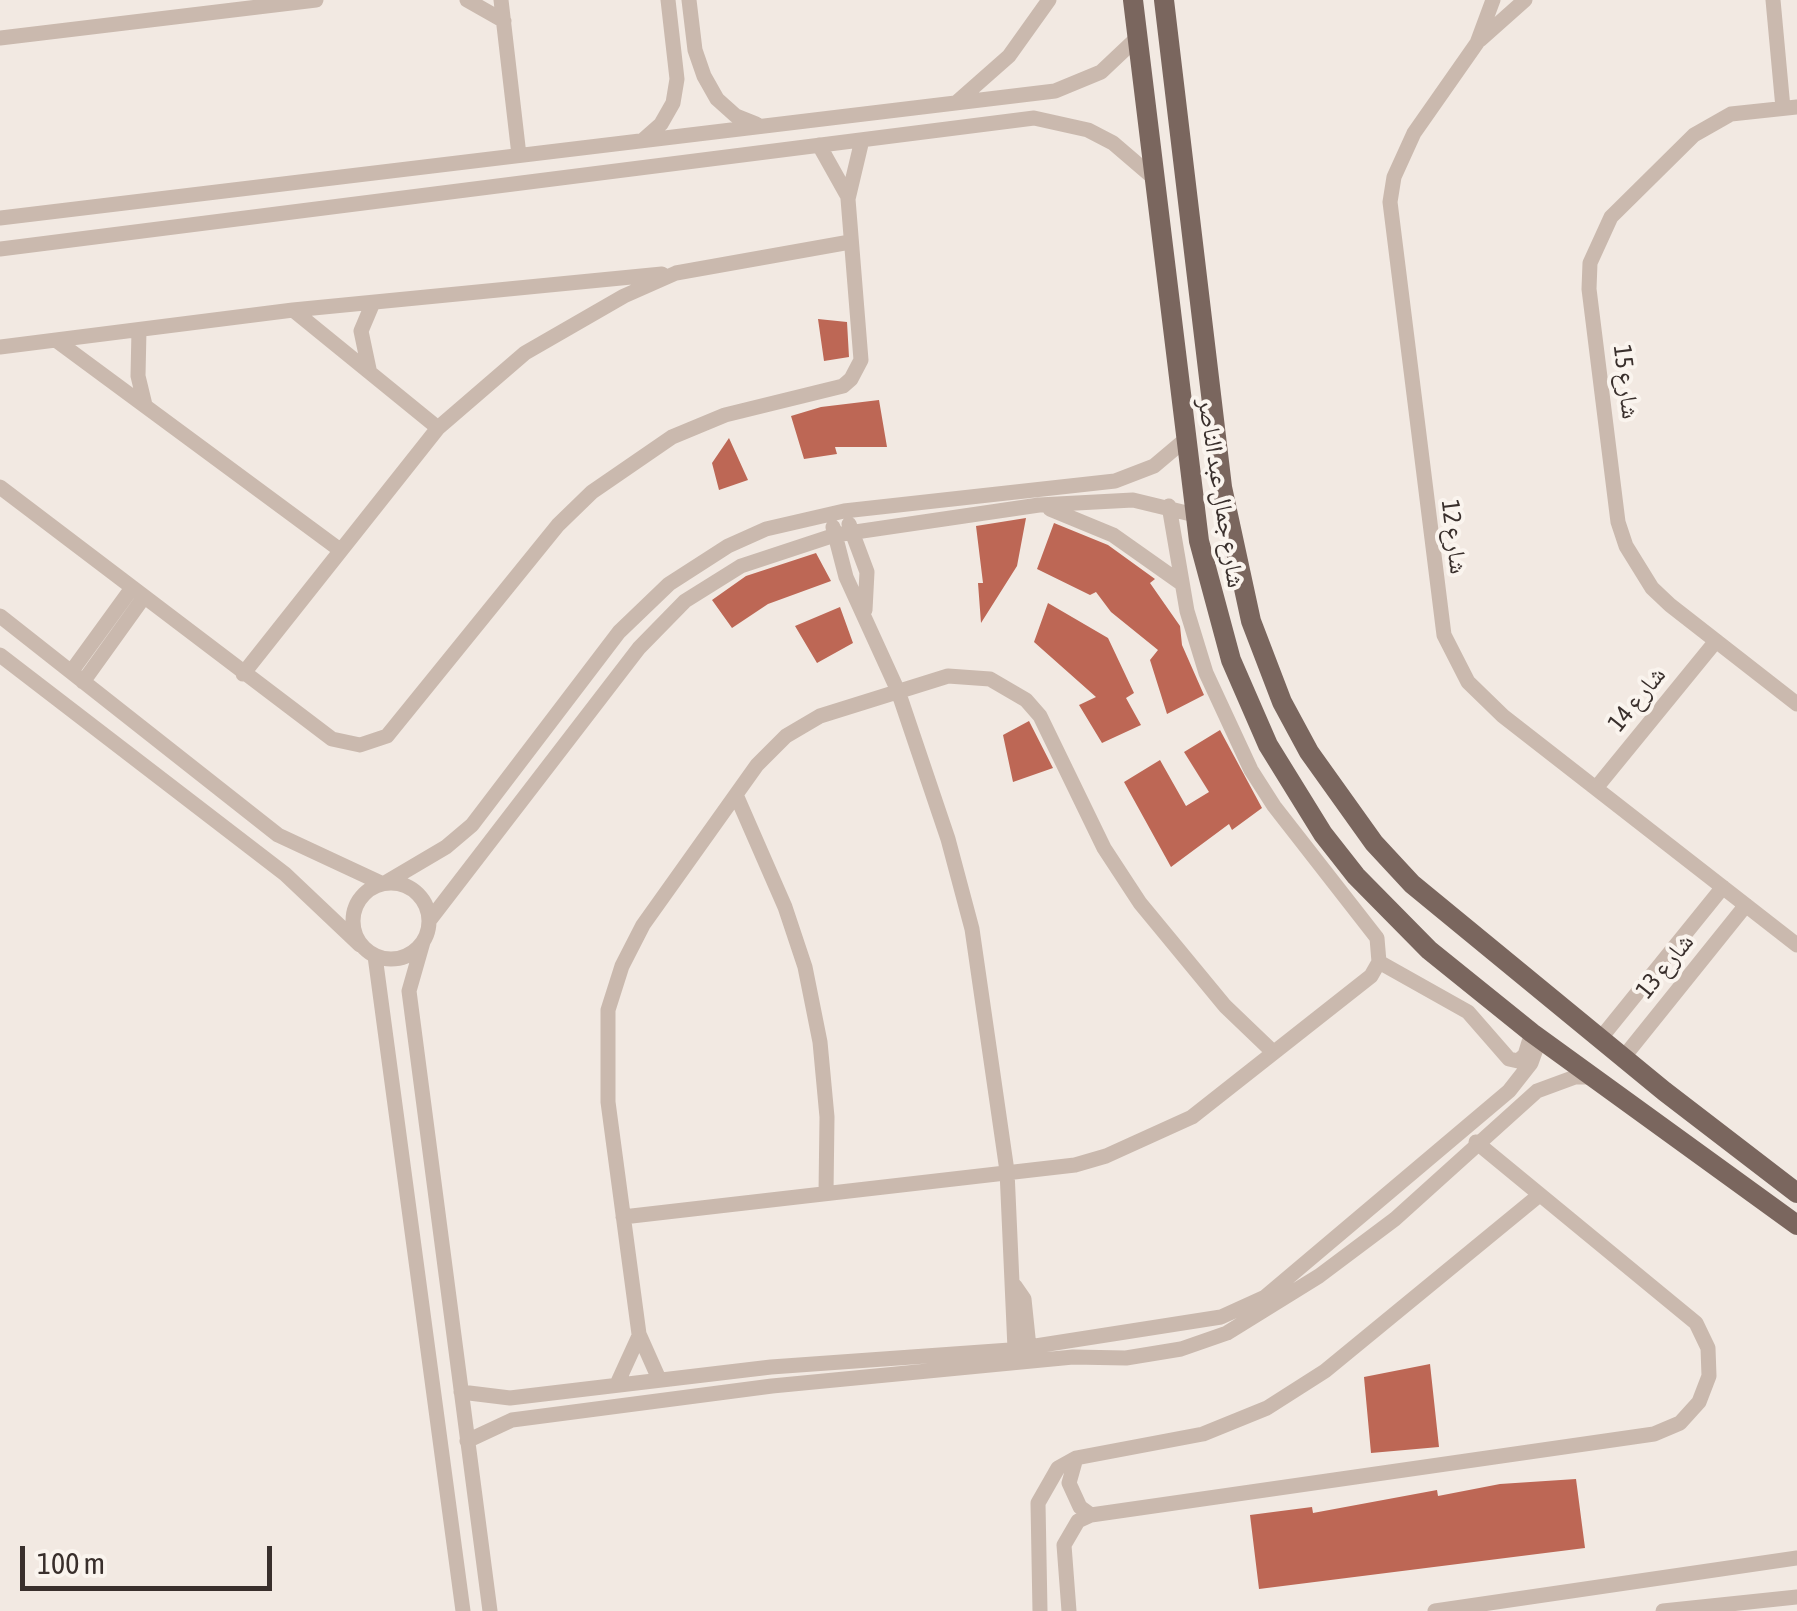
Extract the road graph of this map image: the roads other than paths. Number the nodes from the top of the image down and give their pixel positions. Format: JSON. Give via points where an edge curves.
{"nodes":[{"id":1,"x":316,"y":0,"type":"edge"},
{"id":2,"x":467,"y":0,"type":"edge"},
{"id":3,"x":502,"y":0,"type":"edge"},
{"id":4,"x":668,"y":0,"type":"edge"},
{"id":5,"x":1050,"y":0,"type":"edge"},
{"id":6,"x":1132,"y":0,"type":"edge"},
{"id":7,"x":1164,"y":0,"type":"edge"},
{"id":8,"x":1493,"y":0,"type":"edge"},
{"id":9,"x":1525,"y":0,"type":"edge"},
{"id":10,"x":1773,"y":0,"type":"edge"},
{"id":11,"x":690,"y":1,"type":"edge"},
{"id":12,"x":0,"y":21,"type":"edge"},
{"id":13,"x":504,"y":21,"type":"junction"},
{"id":14,"x":20,"y":36,"type":"junction"},
{"id":15,"x":0,"y":38,"type":"edge"},
{"id":16,"x":1137,"y":38,"type":"junction"},
{"id":17,"x":1477,"y":43,"type":"junction"},
{"id":18,"x":1031,"y":95,"type":"junction"},
{"id":19,"x":958,"y":101,"type":"junction"},
{"id":20,"x":1790,"y":108,"type":"edge"},
{"id":21,"x":1034,"y":118,"type":"junction"},
{"id":22,"x":760,"y":126,"type":"junction"},
{"id":23,"x":642,"y":140,"type":"junction"},
{"id":24,"x":862,"y":140,"type":"junction"},
{"id":25,"x":820,"y":145,"type":"junction"},
{"id":26,"x":519,"y":155,"type":"junction"},
{"id":27,"x":449,"y":164,"type":"junction"},
{"id":28,"x":1155,"y":180,"type":"junction"},
{"id":29,"x":452,"y":192,"type":"junction"},
{"id":30,"x":848,"y":199,"type":"junction"},
{"id":31,"x":0,"y":218,"type":"edge"},
{"id":32,"x":850,"y":242,"type":"junction"},
{"id":33,"x":0,"y":248,"type":"edge"},
{"id":34,"x":676,"y":272,"type":"junction"},
{"id":35,"x":372,"y":305,"type":"junction"},
{"id":36,"x":293,"y":310,"type":"junction"},
{"id":37,"x":140,"y":330,"type":"junction"},
{"id":38,"x":57,"y":340,"type":"junction"},
{"id":39,"x":0,"y":347,"type":"edge"},
{"id":40,"x":370,"y":373,"type":"junction"},
{"id":41,"x":145,"y":405,"type":"junction"},
{"id":42,"x":438,"y":428,"type":"junction"},
{"id":43,"x":1186,"y":439,"type":"junction"},
{"id":44,"x":1094,"y":483,"type":"junction"},
{"id":45,"x":0,"y":487,"type":"edge"},
{"id":46,"x":1097,"y":502,"type":"junction"},
{"id":47,"x":1039,"y":505,"type":"junction"},
{"id":48,"x":1169,"y":506,"type":"junction"},
{"id":49,"x":837,"y":512,"type":"junction"},
{"id":50,"x":1195,"y":515,"type":"junction"},
{"id":51,"x":844,"y":534,"type":"junction"},
{"id":52,"x":340,"y":550,"type":"junction"},
{"id":53,"x":1181,"y":582,"type":"junction"},
{"id":54,"x":138,"y":593,"type":"junction"},
{"id":55,"x":0,"y":616,"type":"edge"},
{"id":56,"x":1716,"y":641,"type":"junction"},
{"id":57,"x":0,"y":654,"type":"edge"},
{"id":58,"x":243,"y":674,"type":"junction"},
{"id":59,"x":78,"y":677,"type":"junction"},
{"id":60,"x":898,"y":690,"type":"junction"},
{"id":61,"x":1797,"y":704,"type":"edge"},
{"id":62,"x":1596,"y":788,"type":"junction"},
{"id":63,"x":736,"y":797,"type":"junction"},
{"id":64,"x":383,"y":883,"type":"junction"},
{"id":65,"x":1723,"y":888,"type":"junction"},
{"id":66,"x":1746,"y":906,"type":"junction"},
{"id":67,"x":429,"y":922,"type":"junction"},
{"id":68,"x":423,"y":942,"type":"junction"},
{"id":69,"x":360,"y":944,"type":"junction"},
{"id":70,"x":1797,"y":945,"type":"edge"},
{"id":71,"x":375,"y":956,"type":"junction"},
{"id":72,"x":1379,"y":962,"type":"junction"},
{"id":73,"x":1536,"y":1036,"type":"junction"},
{"id":74,"x":1600,"y":1039,"type":"junction"},
{"id":75,"x":1272,"y":1052,"type":"junction"},
{"id":76,"x":1623,"y":1058,"type":"junction"},
{"id":77,"x":1596,"y":1078,"type":"junction"},
{"id":78,"x":1514,"y":1098,"type":"junction"},
{"id":79,"x":1476,"y":1142,"type":"junction"},
{"id":80,"x":1007,"y":1172,"type":"junction"},
{"id":81,"x":826,"y":1193,"type":"junction"},
{"id":82,"x":1797,"y":1193,"type":"edge"},
{"id":83,"x":1538,"y":1197,"type":"junction"},
{"id":84,"x":1384,"y":1200,"type":"junction"},
{"id":85,"x":623,"y":1217,"type":"junction"},
{"id":86,"x":1396,"y":1219,"type":"junction"},
{"id":87,"x":1797,"y":1225,"type":"edge"},
{"id":88,"x":639,"y":1334,"type":"junction"},
{"id":89,"x":1031,"y":1350,"type":"junction"},
{"id":90,"x":659,"y":1380,"type":"junction"},
{"id":91,"x":617,"y":1384,"type":"junction"},
{"id":92,"x":460,"y":1392,"type":"junction"},
{"id":93,"x":532,"y":1396,"type":"junction"},
{"id":94,"x":535,"y":1416,"type":"junction"},
{"id":95,"x":467,"y":1441,"type":"junction"},
{"id":96,"x":1076,"y":1458,"type":"junction"},
{"id":97,"x":1091,"y":1515,"type":"junction"},
{"id":98,"x":1797,"y":1558,"type":"edge"},
{"id":99,"x":1067,"y":1592,"type":"junction"},
{"id":100,"x":1797,"y":1597,"type":"edge"},
{"id":101,"x":1040,"y":1603,"type":"edge"},
{"id":102,"x":464,"y":1611,"type":"edge"},
{"id":103,"x":490,"y":1611,"type":"edge"},
{"id":104,"x":1068,"y":1611,"type":"edge"},
{"id":105,"x":1435,"y":1611,"type":"edge"},
{"id":106,"x":1663,"y":1611,"type":"edge"}],
"edges":[{"from":1,"to":14,"type":"street"},
{"from":2,"to":13,"type":"street"},
{"from":3,"to":13,"type":"street"},
{"from":4,"to":23,"type":"street","via":[[678,79],[661,124]]},
{"from":5,"to":19,"type":"street","via":[[1009,56]]},
{"from":6,"to":16,"type":"main road","name":"شارع جمال عبد الناصر"},
{"from":7,"to":74,"type":"main road","name":"شارع جمال عبد الناصر","via":[[1222,488],[1251,620],[1282,702],[1308,752],[1374,843],[1454,921]]},
{"from":8,"to":17,"type":"street","name":"شارع 12"},
{"from":9,"to":17,"type":"street"},
{"from":10,"to":20,"type":"street"},
{"from":11,"to":22,"type":"street","via":[[695,50],[717,98]]},
{"from":12,"to":14,"type":"street"},
{"from":13,"to":26,"type":"street"},
{"from":14,"to":15,"type":"street"},
{"from":16,"to":18,"type":"street","via":[[1079,84]]},
{"from":16,"to":28,"type":"main road","name":"شارع جمال عبد الناصر"},
{"from":17,"to":62,"type":"street","name":"شارع 12","via":[[1414,134],[1390,202],[1436,595],[1444,635],[1468,682]]},
{"from":18,"to":19,"type":"street"},
{"from":18,"to":21,"type":"street"},
{"from":19,"to":22,"type":"street"},
{"from":20,"to":56,"type":"street","name":"شارع 15","via":[[1731,114],[1694,135],[1612,217],[1590,264],[1626,546],[1652,588]]},
{"from":21,"to":24,"type":"street"},
{"from":21,"to":28,"type":"street","via":[[1088,130]]},
{"from":22,"to":23,"type":"street"},
{"from":23,"to":26,"type":"street"},
{"from":24,"to":25,"type":"street"},
{"from":24,"to":30,"type":"street"},
{"from":25,"to":29,"type":"street"},
{"from":25,"to":30,"type":"street"},
{"from":26,"to":27,"type":"street"},
{"from":27,"to":29,"type":"street"},
{"from":27,"to":31,"type":"street"},
{"from":28,"to":43,"type":"main road","name":"شارع جمال عبد الناصر"},
{"from":29,"to":33,"type":"street"},
{"from":30,"to":32,"type":"street"},
{"from":32,"to":34,"type":"street"},
{"from":32,"to":58,"type":"street","via":[[861,360],[851,379],[672,437],[592,492],[387,736],[360,745],[332,740]]},
{"from":34,"to":35,"type":"street"},
{"from":34,"to":42,"type":"street","via":[[525,353]]},
{"from":35,"to":36,"type":"street"},
{"from":35,"to":40,"type":"street","via":[[361,331]]},
{"from":36,"to":37,"type":"street"},
{"from":36,"to":40,"type":"street"},
{"from":37,"to":38,"type":"street"},
{"from":37,"to":41,"type":"street","via":[[138,376]]},
{"from":38,"to":39,"type":"street"},
{"from":38,"to":41,"type":"street"},
{"from":40,"to":42,"type":"street"},
{"from":41,"to":52,"type":"street"},
{"from":42,"to":52,"type":"street"},
{"from":43,"to":44,"type":"street","via":[[1144,471]]},
{"from":43,"to":50,"type":"main road","name":"شارع جمال عبد الناصر"},
{"from":44,"to":46,"type":"street"},
{"from":44,"to":49,"type":"street"},
{"from":45,"to":54,"type":"street"},
{"from":46,"to":47,"type":"street"},
{"from":46,"to":48,"type":"street"},
{"from":47,"to":51,"type":"street"},
{"from":47,"to":53,"type":"street","via":[[1113,535]]},
{"from":48,"to":50,"type":"street"},
{"from":48,"to":53,"type":"street"},
{"from":49,"to":51,"type":"street"},
{"from":49,"to":64,"type":"street","via":[[766,529],[669,584],[618,632],[472,825]]},
{"from":50,"to":73,"type":"main road","name":"شارع جمال عبد الناصر","via":[[1230,660],[1294,791],[1391,914]]},
{"from":51,"to":60,"type":"street","via":[[846,578]]},
{"from":51,"to":67,"type":"street","via":[[741,566],[661,623]]},
{"from":52,"to":58,"type":"street"},
{"from":53,"to":72,"type":"street","via":[[1206,673],[1251,770],[1372,931]]},
{"from":54,"to":58,"type":"street"},
{"from":54,"to":59,"type":"street"},
{"from":55,"to":59,"type":"street"},
{"from":56,"to":61,"type":"street","name":"شارع 15"},
{"from":56,"to":62,"type":"street","name":"شارع 14"},
{"from":57,"to":69,"type":"street","via":[[285,874]]},
{"from":59,"to":64,"type":"street","via":[[278,835]]},
{"from":60,"to":63,"type":"street","via":[[820,716],[786,736]]},
{"from":60,"to":75,"type":"street","via":[[969,675],[1026,700],[1140,903],[1202,981]]},
{"from":60,"to":80,"type":"street","via":[[972,929]]},
{"from":62,"to":65,"type":"street","name":"شارع 12"},
{"from":63,"to":81,"type":"street","via":[[786,906],[805,968],[820,1042]]},
{"from":63,"to":85,"type":"street","via":[[642,924],[608,1010],[608,1102]]},
{"from":64,"to":67,"type":"street","via":[[416,892]]},
{"from":64,"to":69,"type":"street","via":[[357,901],[353,931]]},
{"from":65,"to":66,"type":"street","name":"شارع 12"},
{"from":65,"to":74,"type":"street","name":"شارع 13"},
{"from":66,"to":70,"type":"street","name":"شارع 12"},
{"from":66,"to":76,"type":"street","name":"شارع 13"},
{"from":67,"to":68,"type":"street"},
{"from":68,"to":71,"type":"street","via":[[402,958]]},
{"from":68,"to":92,"type":"street","via":[[410,991]]},
{"from":69,"to":71,"type":"street"},
{"from":71,"to":102,"type":"street"},
{"from":72,"to":73,"type":"street","via":[[1468,1012],[1510,1059],[1525,1055]]},
{"from":72,"to":75,"type":"street","via":[[1365,982]]},
{"from":73,"to":77,"type":"main road","name":"شارع جمال عبد الناصر"},
{"from":73,"to":78,"type":"street"},
{"from":74,"to":76,"type":"main road","name":"شارع جمال عبد الناصر"},
{"from":75,"to":80,"type":"street","via":[[1192,1117],[1151,1139],[1075,1165]]},
{"from":76,"to":82,"type":"main road","name":"شارع جمال عبد الناصر"},
{"from":77,"to":78,"type":"street","via":[[1556,1082]]},
{"from":77,"to":87,"type":"main road","name":"شارع جمال عبد الناصر"},
{"from":78,"to":79,"type":"street"},
{"from":78,"to":84,"type":"street"},
{"from":79,"to":83,"type":"street"},
{"from":79,"to":86,"type":"street"},
{"from":80,"to":81,"type":"street"},
{"from":80,"to":89,"type":"street","via":[[1015,1286],[1024,1300]]},
{"from":81,"to":85,"type":"street"},
{"from":83,"to":96,"type":"street","via":[[1325,1371],[1267,1408],[1170,1443]]},
{"from":83,"to":97,"type":"street","via":[[1696,1322],[1708,1348],[1709,1376],[1699,1402],[1680,1423],[1654,1434]]},
{"from":84,"to":86,"type":"street"},
{"from":84,"to":89,"type":"street","via":[[1264,1298],[1221,1317]]},
{"from":85,"to":88,"type":"street"},
{"from":86,"to":89,"type":"street","via":[[1274,1308],[1226,1333],[1126,1358]]},
{"from":88,"to":90,"type":"street"},
{"from":88,"to":91,"type":"street"},
{"from":89,"to":90,"type":"street"},
{"from":89,"to":94,"type":"street"},
{"from":90,"to":91,"type":"street"},
{"from":91,"to":93,"type":"street"},
{"from":92,"to":93,"type":"street"},
{"from":92,"to":95,"type":"street"},
{"from":93,"to":94,"type":"street"},
{"from":94,"to":95,"type":"street"},
{"from":95,"to":103,"type":"street"},
{"from":96,"to":97,"type":"street","via":[[1073,1496]]},
{"from":96,"to":101,"type":"street","via":[[1045,1484],[1038,1503]]},
{"from":97,"to":99,"type":"street","via":[[1078,1521],[1064,1546]]},
{"from":98,"to":105,"type":"street"},
{"from":99,"to":101,"type":"street"},
{"from":99,"to":104,"type":"street"},
{"from":100,"to":106,"type":"street"}]}
